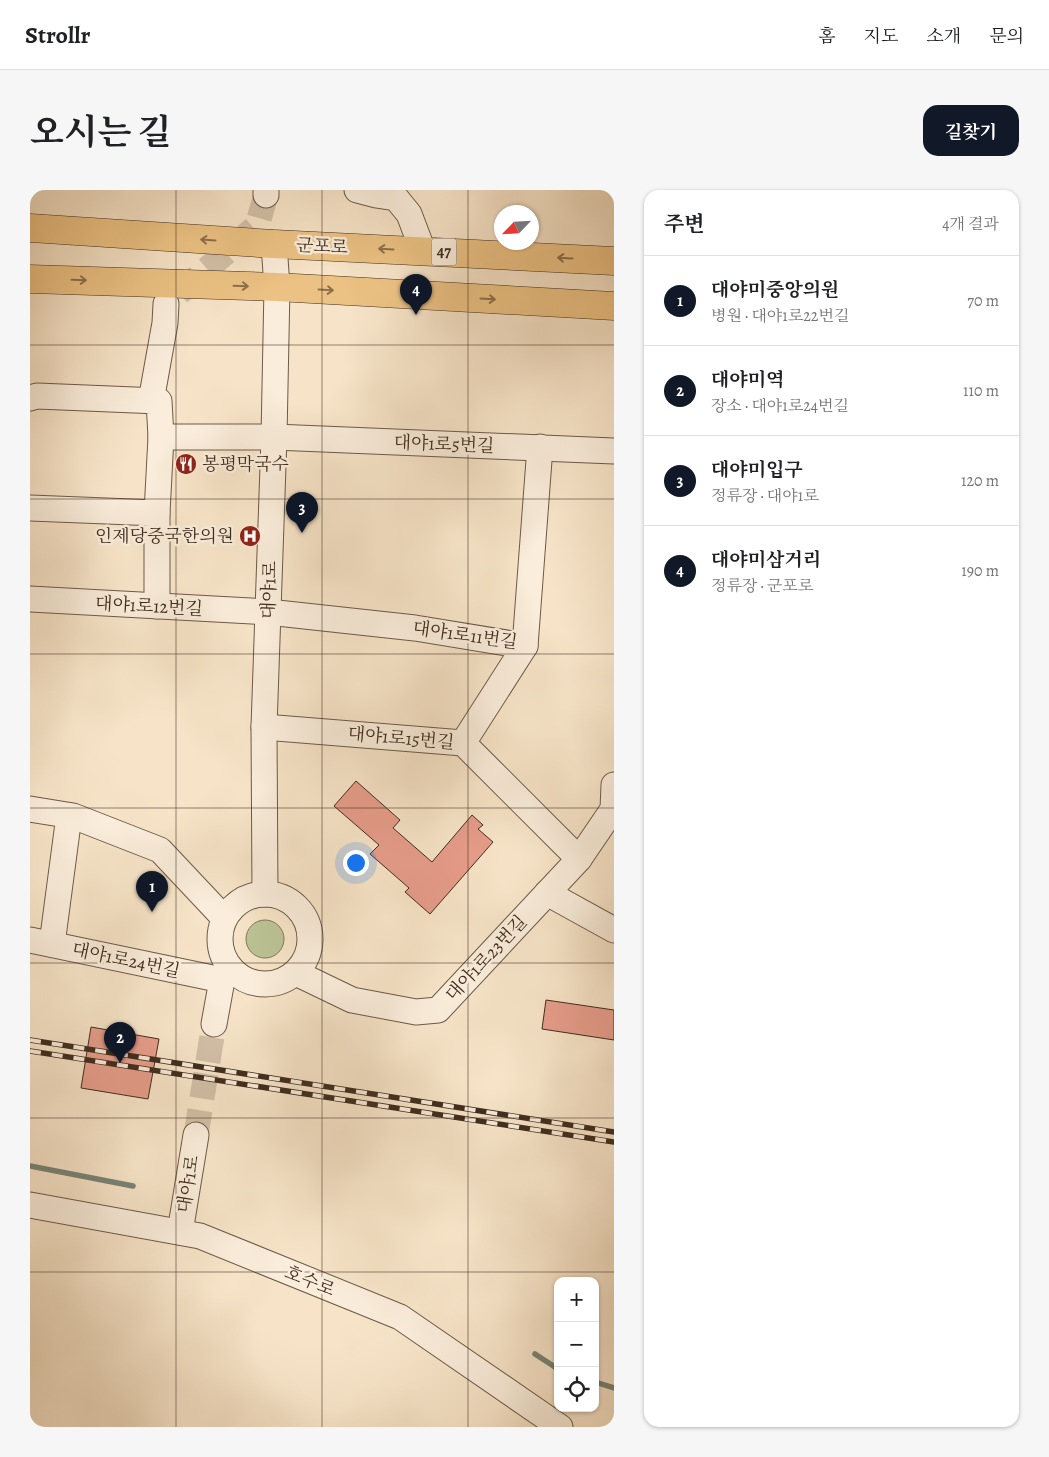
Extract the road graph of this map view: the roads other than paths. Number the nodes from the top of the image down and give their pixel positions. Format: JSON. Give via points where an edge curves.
{"nodes":[{"id":1,"x":356,"y":190,"type":"edge"},
{"id":2,"x":30,"y":228,"type":"edge"},
{"id":3,"x":274,"y":244,"type":"junction"},
{"id":4,"x":423,"y":251,"type":"junction"},
{"id":5,"x":614,"y":261,"type":"edge"},
{"id":6,"x":30,"y":279,"type":"edge"},
{"id":7,"x":277,"y":287,"type":"junction"},
{"id":8,"x":166,"y":304,"type":"tunnel mouth"},
{"id":9,"x":614,"y":306,"type":"edge"},
{"id":10,"x":30,"y":398,"type":"edge"},
{"id":11,"x":151,"y":401,"type":"junction"},
{"id":12,"x":161,"y":437,"type":"junction"},
{"id":13,"x":274,"y":437,"type":"junction"},
{"id":14,"x":540,"y":447,"type":"junction"},
{"id":15,"x":614,"y":450,"type":"edge"},
{"id":16,"x":30,"y":508,"type":"edge"},
{"id":17,"x":157,"y":512,"type":"junction"},
{"id":18,"x":30,"y":599,"type":"edge"},
{"id":19,"x":157,"y":606,"type":"junction"},
{"id":20,"x":268,"y":612,"type":"junction"},
{"id":21,"x":525,"y":646,"type":"junction"},
{"id":22,"x":264,"y":726,"type":"junction"},
{"id":23,"x":463,"y":742,"type":"junction"},
{"id":24,"x":614,"y":786,"type":"edge"},
{"id":25,"x":30,"y":810,"type":"edge"},
{"id":26,"x":70,"y":816,"type":"junction"},
{"id":27,"x":579,"y":859,"type":"junction"},
{"id":28,"x":547,"y":893,"type":"junction"},
{"id":29,"x":265,"y":894,"type":"junction"},
{"id":30,"x":224,"y":918,"type":"junction"},
{"id":31,"x":614,"y":930,"type":"edge"},
{"id":32,"x":41,"y":942,"type":"edge"},
{"id":33,"x":296,"y":972,"type":"junction"},
{"id":34,"x":227,"y":976,"type":"junction"},
{"id":35,"x":214,"y":1024,"type":"tunnel mouth"},
{"id":36,"x":196,"y":1135,"type":"tunnel mouth"},
{"id":37,"x":30,"y":1205,"type":"edge"},
{"id":38,"x":180,"y":1232,"type":"junction"},
{"id":39,"x":560,"y":1427,"type":"edge"}],
"edges":[{"from":1,"to":4,"type":"street","via":[[396,198],[409,214]]},
{"from":3,"to":2,"type":"main road","name":"군포로","number":"47","one_way":true},
{"from":4,"to":3,"type":"main road","name":"군포로","number":"47","one_way":true},
{"from":3,"to":7,"type":"street","name":"대야1로"},
{"from":5,"to":4,"type":"main road","name":"군포로","number":"47","one_way":true},
{"from":6,"to":7,"type":"main road","one_way":true},
{"from":7,"to":9,"type":"main road","one_way":true},
{"from":7,"to":13,"type":"street","name":"대야1로"},
{"from":8,"to":11,"type":"street"},
{"from":10,"to":11,"type":"street"},
{"from":11,"to":12,"type":"street","via":[[159,401]]},
{"from":12,"to":13,"type":"street","name":"대야1로5번길"},
{"from":12,"to":17,"type":"street"},
{"from":13,"to":14,"type":"street","name":"대야1로5번길"},
{"from":13,"to":20,"type":"street","name":"대야1로"},
{"from":14,"to":15,"type":"street","name":"대야1로5번길"},
{"from":14,"to":21,"type":"street","name":"대야1로11번길"},
{"from":16,"to":17,"type":"street"},
{"from":17,"to":19,"type":"street"},
{"from":18,"to":19,"type":"street","name":"대야1로12번길"},
{"from":19,"to":20,"type":"street","name":"대야1로12번길"},
{"from":20,"to":21,"type":"street","name":"대야1로11번길","via":[[415,628]]},
{"from":20,"to":22,"type":"street","name":"대야1로"},
{"from":21,"to":23,"type":"street"},
{"from":22,"to":23,"type":"street","name":"대야1로15번길"},
{"from":22,"to":29,"type":"street","name":"대야1로"},
{"from":23,"to":27,"type":"street","name":"대야1로15번길"},
{"from":24,"to":27,"type":"street","name":"대야1로23번길","via":[[613,809]]},
{"from":25,"to":26,"type":"street"},
{"from":26,"to":30,"type":"street","via":[[160,850]]},
{"from":26,"to":32,"type":"street"},
{"from":27,"to":28,"type":"street","name":"대야1로23번길"},
{"from":28,"to":31,"type":"street"},
{"from":28,"to":33,"type":"street","name":"대야1로23번길","via":[[438,1010],[416,1012],[352,1000]]},
{"from":29,"to":30,"type":"street","via":[[241,900]]},
{"from":29,"to":33,"type":"street","via":[[283,897],[298,908],[307,923],[310,940],[307,958]]},
{"from":30,"to":34,"type":"street","via":[[220,946]]},
{"from":32,"to":34,"type":"street","name":"대야1로24번길"},
{"from":33,"to":34,"type":"street","via":[[272,984]]},
{"from":34,"to":35,"type":"street"},
{"from":36,"to":38,"type":"street","name":"대야1로"},
{"from":37,"to":38,"type":"street","name":"호수로"},
{"from":38,"to":39,"type":"street","name":"호수로","via":[[200,1236],[400,1317]]}]}
